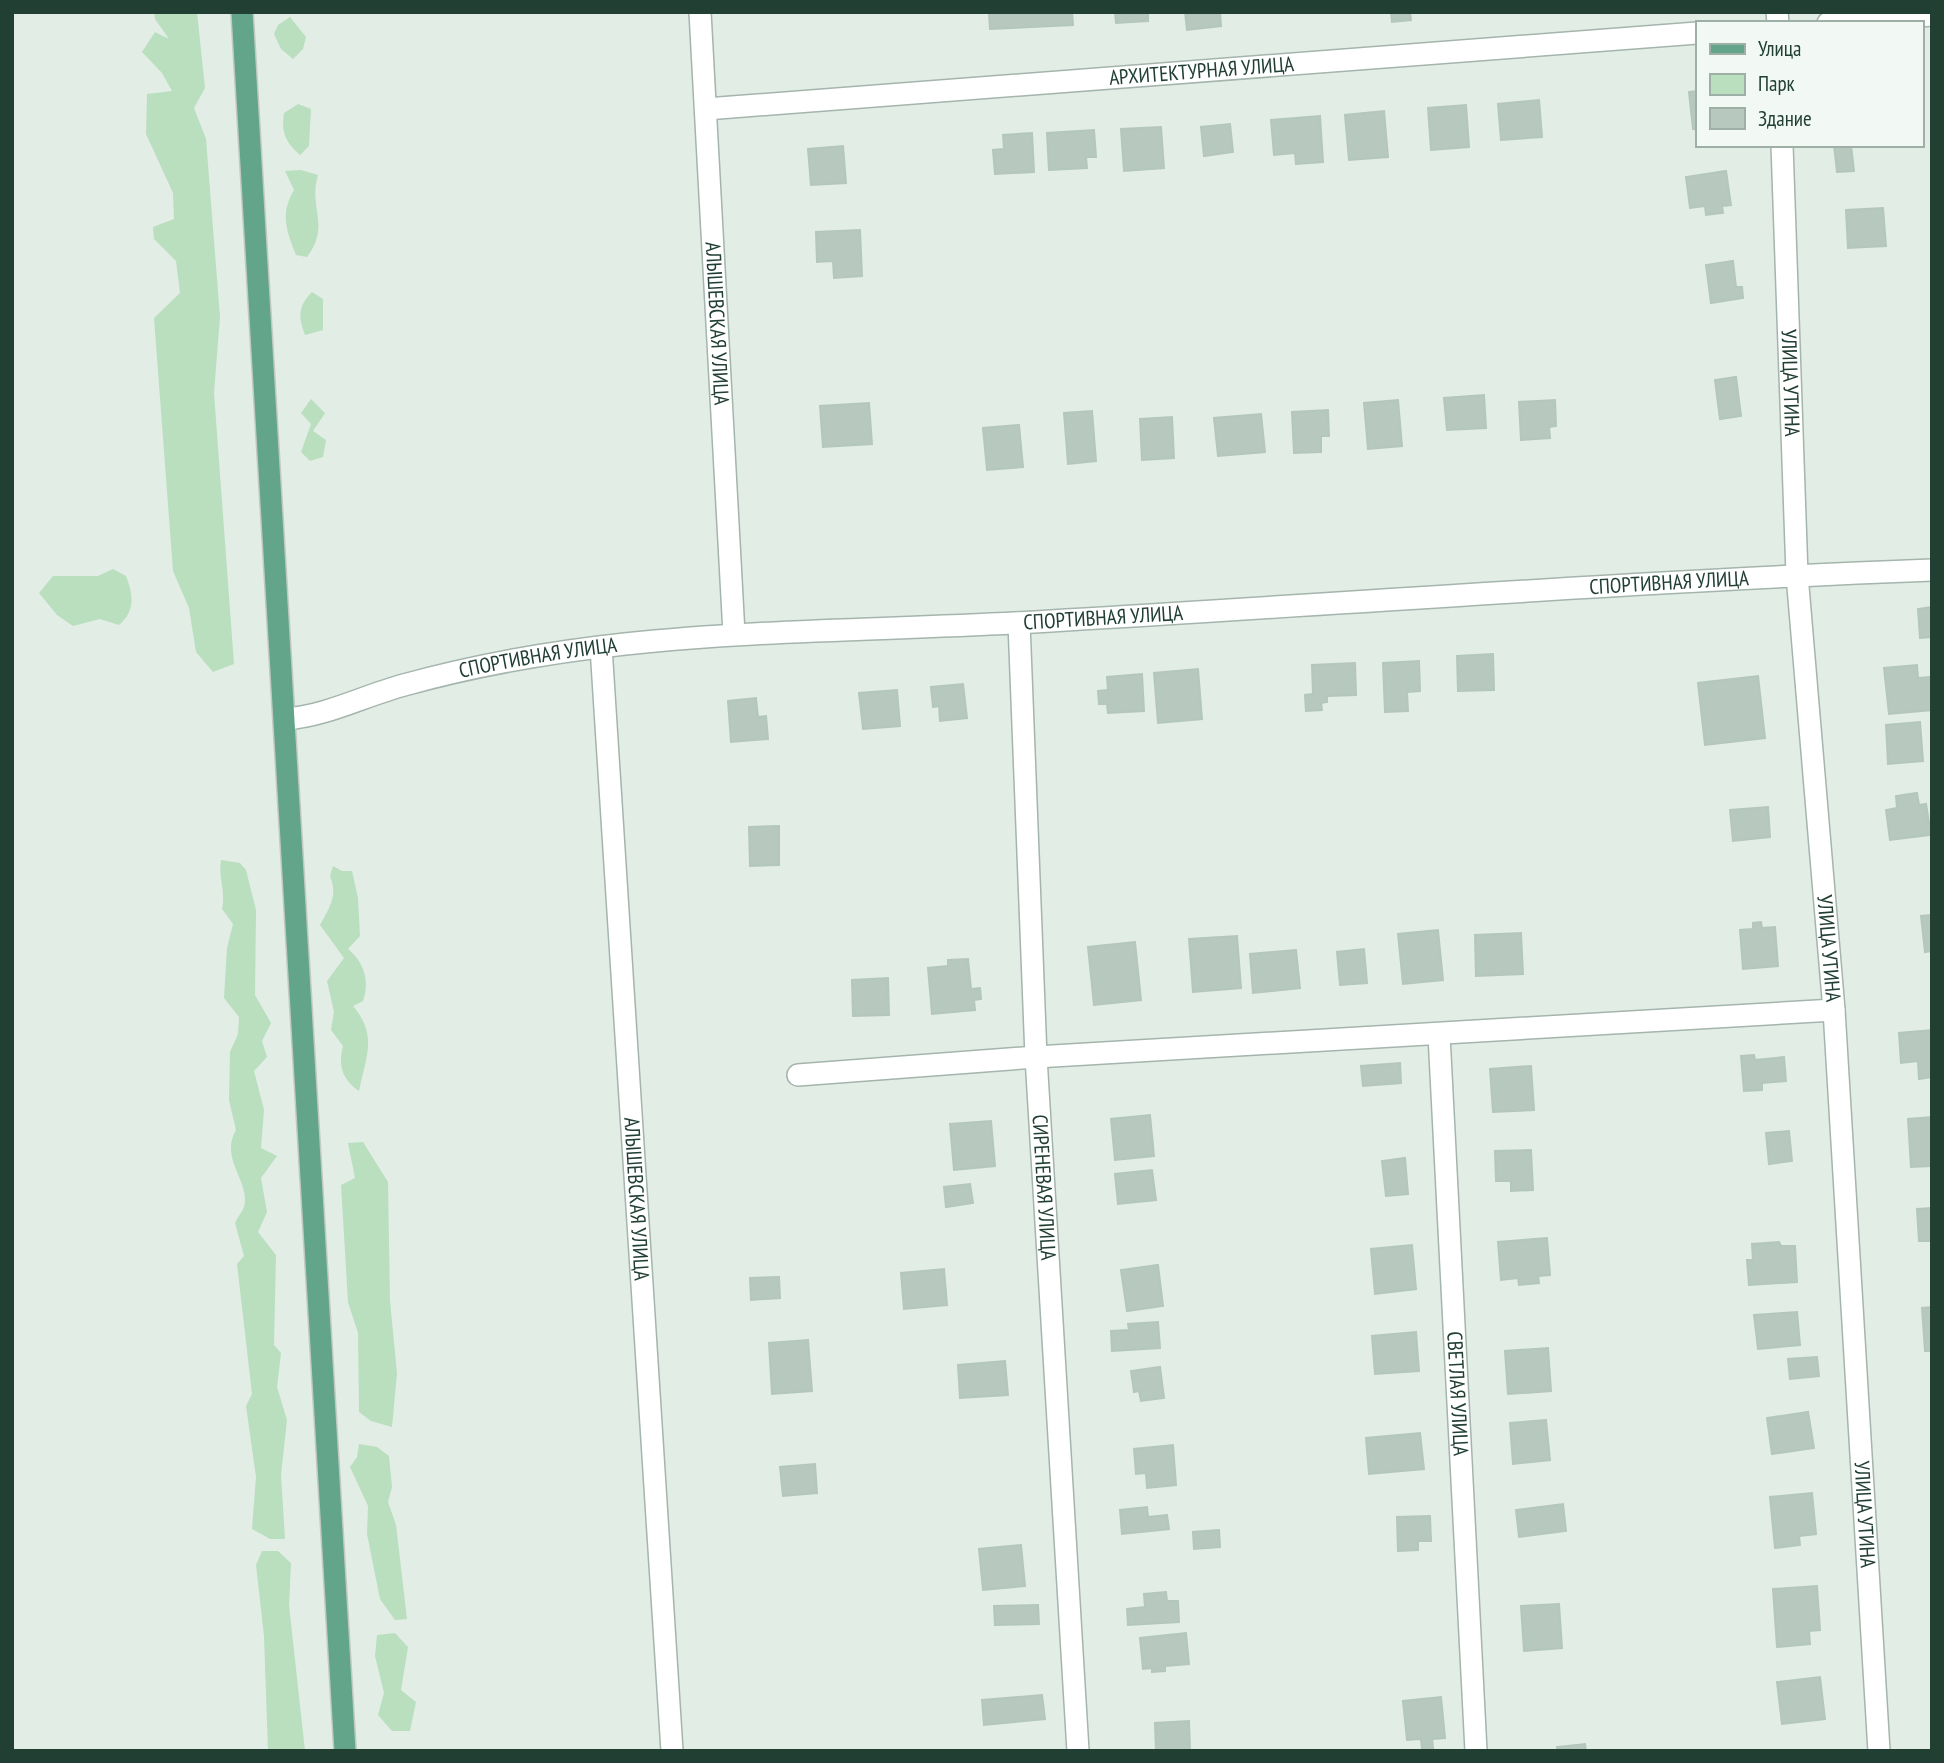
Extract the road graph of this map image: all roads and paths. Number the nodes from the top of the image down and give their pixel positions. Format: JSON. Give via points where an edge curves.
{"nodes":[{"id":1,"x":242,"y":12,"type":"edge"},
{"id":2,"x":701,"y":12,"type":"edge"},
{"id":3,"x":1932,"y":15,"type":"edge"},
{"id":4,"x":1854,"y":21,"type":"edge"},
{"id":5,"x":1696,"y":33,"type":"edge"},
{"id":6,"x":706,"y":109,"type":"junction"},
{"id":7,"x":1782,"y":147,"type":"edge"},
{"id":8,"x":1932,"y":570,"type":"edge"},
{"id":9,"x":1797,"y":575,"type":"junction"},
{"id":10,"x":1019,"y":623,"type":"junction"},
{"id":11,"x":734,"y":634,"type":"junction"},
{"id":12,"x":601,"y":648,"type":"junction"},
{"id":13,"x":285,"y":719,"type":"junction"},
{"id":14,"x":1834,"y":1010,"type":"junction"},
{"id":15,"x":1439,"y":1035,"type":"junction"},
{"id":16,"x":1036,"y":1057,"type":"junction"},
{"id":17,"x":798,"y":1075,"type":"dead end"},
{"id":18,"x":345,"y":1751,"type":"edge"},
{"id":19,"x":672,"y":1751,"type":"edge"},
{"id":20,"x":1078,"y":1751,"type":"edge"},
{"id":21,"x":1476,"y":1751,"type":"edge"},
{"id":22,"x":1879,"y":1751,"type":"edge"}],
"edges":[{"from":1,"to":13,"type":"main road"},
{"from":2,"to":6,"type":"street","name":"АЛЫШЕВСКАЯ УЛИЦА"},
{"from":3,"to":4,"type":"street"},
{"from":5,"to":6,"type":"street","name":"АРХИТЕКТУРНАЯ УЛИЦА"},
{"from":6,"to":11,"type":"street","name":"АЛЫШЕВСКАЯ УЛИЦА"},
{"from":7,"to":9,"type":"street","name":"УЛИЦА УТИНА"},
{"from":8,"to":9,"type":"street","name":"СПОРТИВНАЯ УЛИЦА"},
{"from":9,"to":10,"type":"street","name":"СПОРТИВНАЯ УЛИЦА"},
{"from":9,"to":14,"type":"street","name":"УЛИЦА УТИНА"},
{"from":10,"to":11,"type":"street","name":"СПОРТИВНАЯ УЛИЦА"},
{"from":10,"to":16,"type":"street","name":"СИРЕНЕВАЯ УЛИЦА"},
{"from":11,"to":12,"type":"street","name":"СПОРТИВНАЯ УЛИЦА"},
{"from":12,"to":13,"type":"street","name":"СПОРТИВНАЯ УЛИЦА","via":[[506,661],[400,686],[314,717]]},
{"from":12,"to":19,"type":"street","name":"АЛЫШЕВСКАЯ УЛИЦА"},
{"from":13,"to":18,"type":"main road"},
{"from":14,"to":15,"type":"street"},
{"from":14,"to":22,"type":"street","name":"УЛИЦА УТИНА"},
{"from":15,"to":16,"type":"street"},
{"from":15,"to":21,"type":"street","name":"СВЕТЛАЯ УЛИЦА"},
{"from":16,"to":17,"type":"street"},
{"from":16,"to":20,"type":"street","name":"СИРЕНЕВАЯ УЛИЦА"}]}
